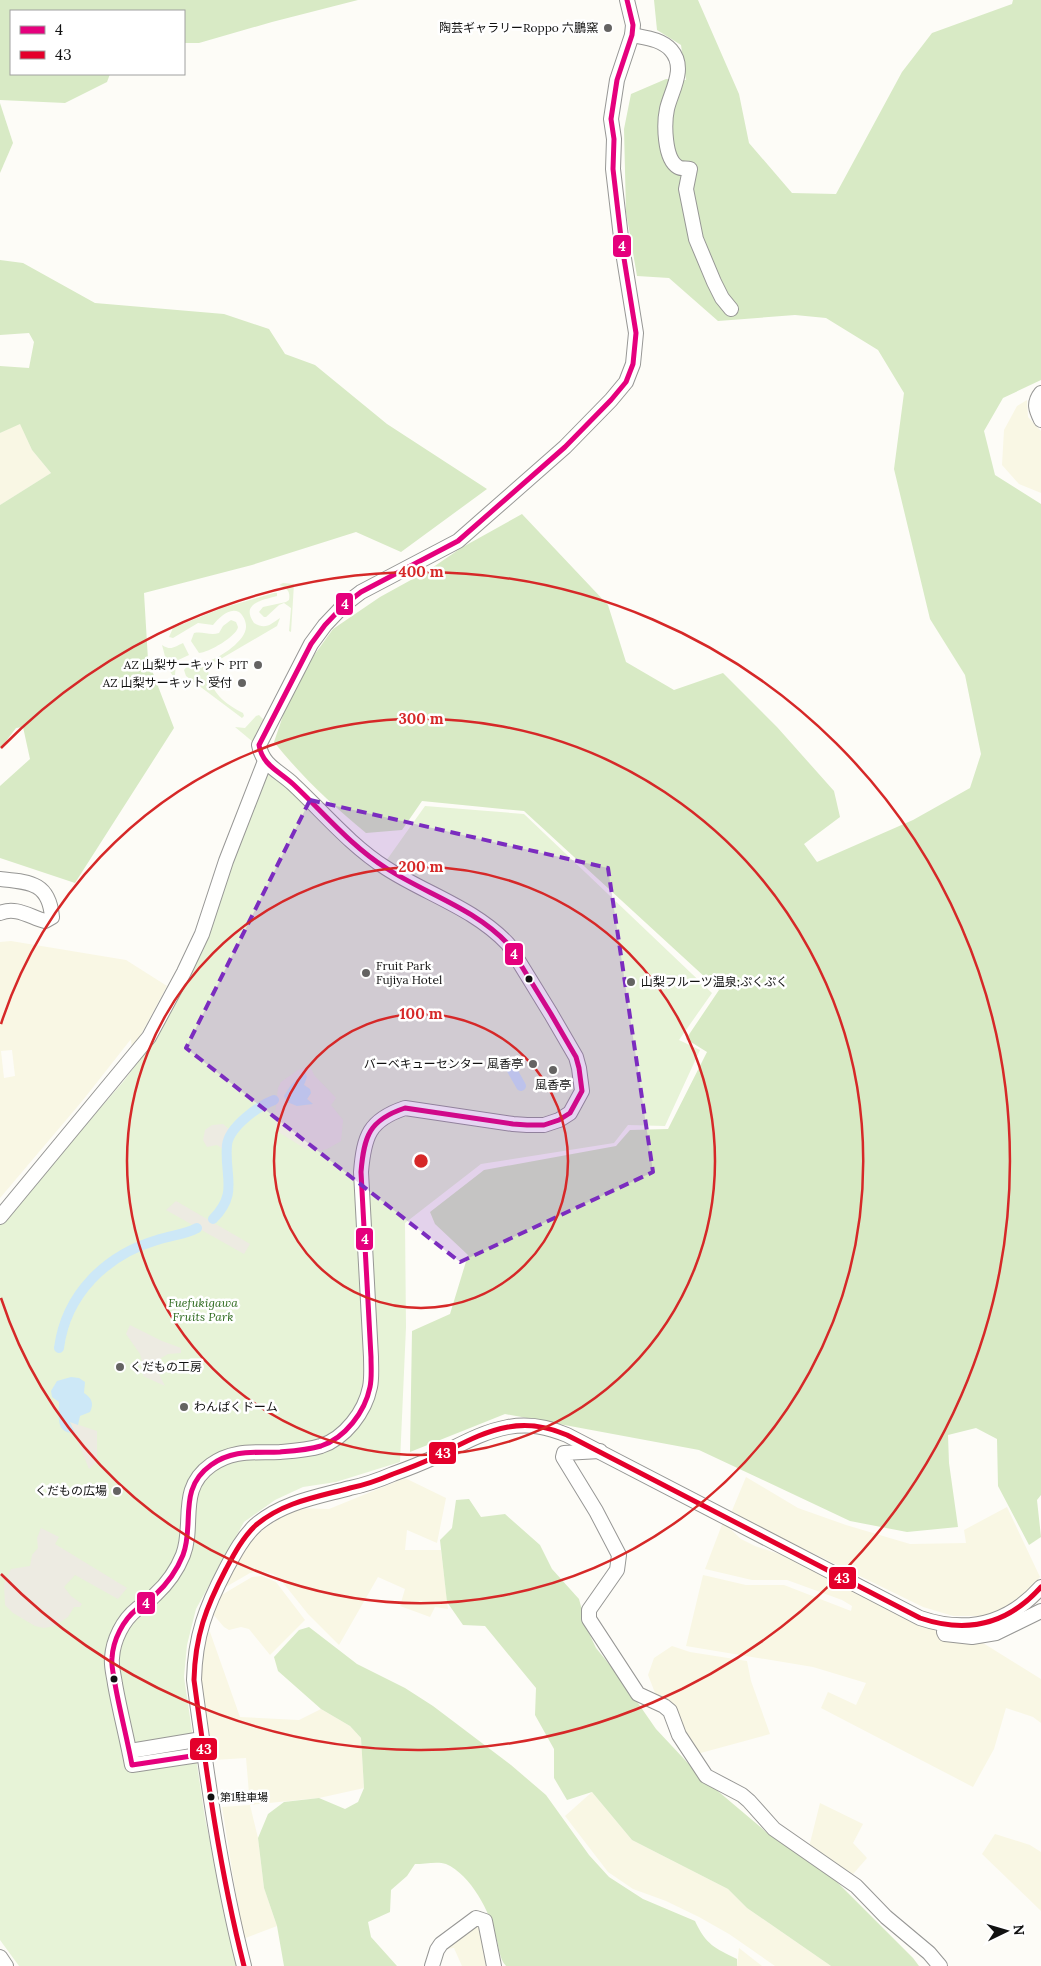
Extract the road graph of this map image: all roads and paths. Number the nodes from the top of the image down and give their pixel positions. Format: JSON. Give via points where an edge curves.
{"nodes":[{"id":1,"x":627,"y":0,"type":"edge"},
{"id":2,"x":632,"y":35,"type":"junction"},
{"id":3,"x":731,"y":309,"type":"dead end"},
{"id":4,"x":1041,"y":393,"type":"edge"},
{"id":5,"x":1041,"y":420,"type":"edge"},
{"id":6,"x":265,"y":762,"type":"junction"},
{"id":7,"x":0,"y":878,"type":"edge"},
{"id":8,"x":0,"y":913,"type":"edge"},
{"id":9,"x":0,"y":1217,"type":"edge"},
{"id":10,"x":600,"y":1451,"type":"junction"},
{"id":11,"x":1041,"y":1587,"type":"edge"},
{"id":12,"x":1041,"y":1611,"type":"edge"},
{"id":13,"x":939,"y":1625,"type":"junction"},
{"id":14,"x":202,"y":1739,"type":"junction"},
{"id":15,"x":205,"y":1754,"type":"junction"},
{"id":16,"x":131,"y":1758,"type":"junction"},
{"id":17,"x":0,"y":1956,"type":"edge"},
{"id":18,"x":6,"y":1966,"type":"edge"},
{"id":19,"x":244,"y":1966,"type":"edge"},
{"id":20,"x":432,"y":1966,"type":"edge"},
{"id":21,"x":494,"y":1966,"type":"edge"},
{"id":22,"x":940,"y":1966,"type":"edge"}],
"edges":[{"from":1,"to":2,"type":"street"},
{"from":2,"to":3,"type":"street","via":[[660,42],[672,51],[678,63],[667,109],[667,151],[679,168],[690,169],[686,189],[696,239],[722,298]]},
{"from":2,"to":6,"type":"street","via":[[617,80],[611,119],[613,169],[636,333],[633,364],[626,382],[564,448],[458,541],[361,592],[344,605],[311,644],[260,745]]},
{"from":4,"to":5,"type":"street","via":[[1036,402]]},
{"from":6,"to":9,"type":"street","via":[[226,861],[202,934],[149,1037]]},
{"from":6,"to":16,"type":"street","via":[[385,868],[470,914],[499,934],[526,972],[576,1058],[582,1091],[570,1113],[544,1125],[513,1124],[405,1108],[390,1113],[372,1128],[363,1149],[361,1172],[371,1357],[370,1387],[363,1407],[352,1424],[322,1445],[298,1450],[243,1451],[210,1465],[201,1475],[188,1505],[187,1540],[170,1580],[136,1609],[116,1639],[113,1674]]},
{"from":7,"to":8,"type":"street","via":[[30,882],[46,894],[52,917],[46,921],[17,910]]},
{"from":10,"to":13,"type":"street","via":[[911,1614]]},
{"from":10,"to":14,"type":"street","via":[[551,1428],[509,1427],[485,1432],[393,1474],[293,1503],[275,1512],[245,1538],[204,1614],[194,1656]]},
{"from":10,"to":22,"type":"street","via":[[564,1453],[563,1457],[619,1555],[617,1570],[589,1610],[589,1619],[634,1689],[670,1711],[679,1735],[706,1776],[749,1801],[774,1829],[856,1886]]},
{"from":11,"to":13,"type":"street","via":[[1016,1610],[1000,1619],[981,1624]]},
{"from":12,"to":13,"type":"street","via":[[996,1633],[972,1637],[945,1634]]},
{"from":14,"to":15,"type":"street"},
{"from":14,"to":16,"type":"street"},
{"from":15,"to":16,"type":"street"},
{"from":15,"to":19,"type":"street","via":[[216,1832]]},
{"from":17,"to":18,"type":"street"},
{"from":20,"to":21,"type":"street","via":[[441,1944],[476,1918],[485,1921]]}]}
